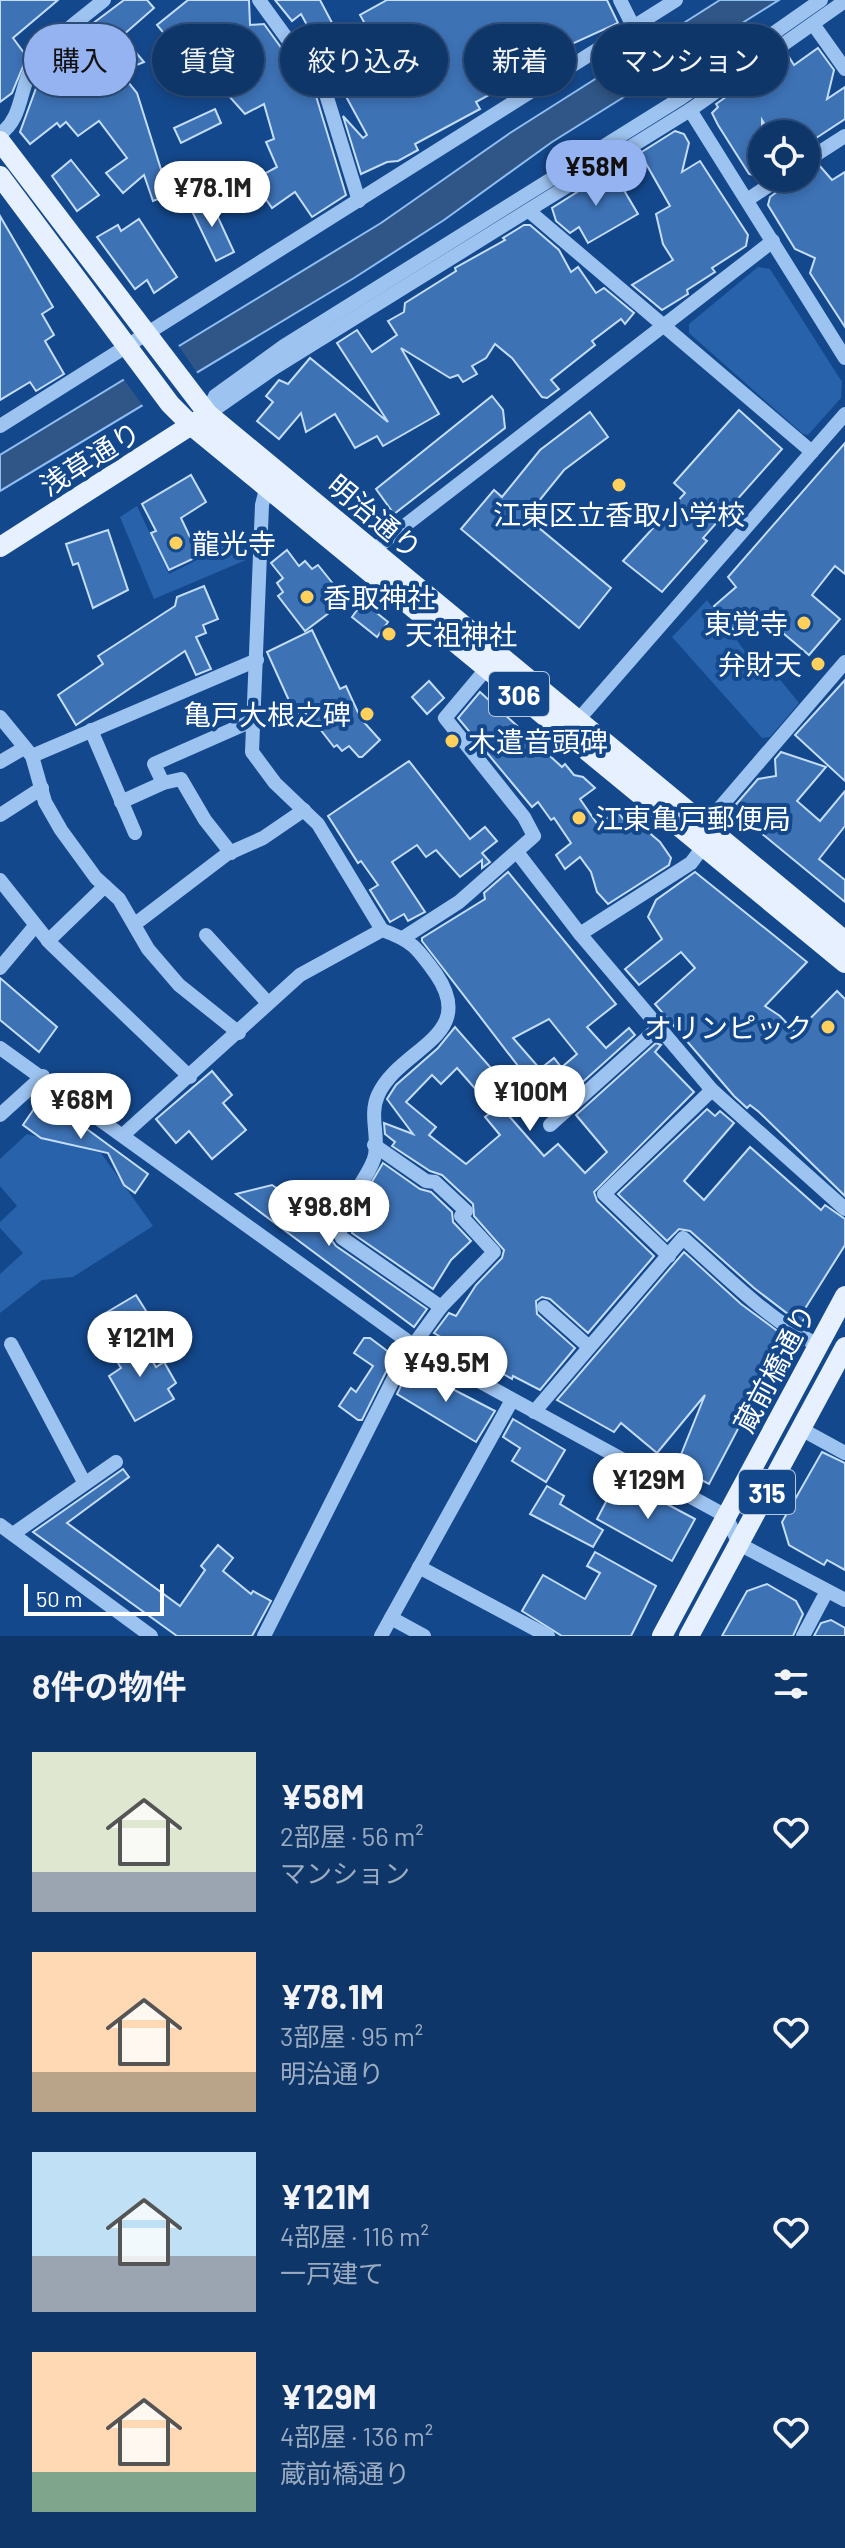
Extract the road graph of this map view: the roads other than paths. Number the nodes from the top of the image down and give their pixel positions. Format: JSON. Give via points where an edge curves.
{"nodes":[{"id":1,"x":104,"y":0,"type":"edge"},
{"id":2,"x":259,"y":0,"type":"edge"},
{"id":3,"x":620,"y":0,"type":"edge"},
{"id":4,"x":676,"y":0,"type":"edge"},
{"id":5,"x":821,"y":0,"type":"edge"},
{"id":6,"x":845,"y":1,"type":"edge"},
{"id":7,"x":632,"y":24,"type":"edge"},
{"id":8,"x":640,"y":24,"type":"edge"},
{"id":9,"x":813,"y":24,"type":"junction"},
{"id":10,"x":592,"y":54,"type":"edge"},
{"id":11,"x":845,"y":69,"type":"edge"},
{"id":12,"x":690,"y":110,"type":"junction"},
{"id":13,"x":0,"y":134,"type":"edge"},
{"id":14,"x":845,"y":136,"type":"edge"},
{"id":15,"x":0,"y":141,"type":"edge"},
{"id":16,"x":820,"y":152,"type":"edge"},
{"id":17,"x":0,"y":176,"type":"edge"},
{"id":18,"x":759,"y":192,"type":"edge"},
{"id":19,"x":747,"y":200,"type":"junction"},
{"id":20,"x":359,"y":201,"type":"junction"},
{"id":21,"x":529,"y":211,"type":"junction"},
{"id":22,"x":773,"y":241,"type":"junction"},
{"id":23,"x":665,"y":323,"type":"junction"},
{"id":24,"x":150,"y":340,"type":"junction"},
{"id":25,"x":131,"y":352,"type":"junction"},
{"id":26,"x":845,"y":358,"type":"edge"},
{"id":27,"x":198,"y":410,"type":"junction"},
{"id":28,"x":845,"y":414,"type":"edge"},
{"id":29,"x":0,"y":426,"type":"edge"},
{"id":30,"x":812,"y":452,"type":"junction"},
{"id":31,"x":266,"y":489,"type":"junction"},
{"id":32,"x":0,"y":547,"type":"edge"},
{"id":33,"x":372,"y":551,"type":"junction"},
{"id":34,"x":257,"y":660,"type":"junction"},
{"id":35,"x":845,"y":662,"type":"edge"},
{"id":36,"x":487,"y":668,"type":"junction"},
{"id":37,"x":0,"y":717,"type":"edge"},
{"id":38,"x":254,"y":720,"type":"junction"},
{"id":39,"x":572,"y":726,"type":"junction"},
{"id":40,"x":91,"y":730,"type":"junction"},
{"id":41,"x":28,"y":752,"type":"junction"},
{"id":42,"x":0,"y":762,"type":"edge"},
{"id":43,"x":163,"y":783,"type":"junction"},
{"id":44,"x":42,"y":788,"type":"junction"},
{"id":45,"x":121,"y":802,"type":"junction"},
{"id":46,"x":304,"y":810,"type":"junction"},
{"id":47,"x":0,"y":815,"type":"edge"},
{"id":48,"x":705,"y":825,"type":"junction"},
{"id":49,"x":135,"y":833,"type":"dead end"},
{"id":50,"x":703,"y":847,"type":"junction"},
{"id":51,"x":517,"y":852,"type":"junction"},
{"id":52,"x":231,"y":853,"type":"junction"},
{"id":53,"x":0,"y":881,"type":"edge"},
{"id":54,"x":105,"y":886,"type":"junction"},
{"id":55,"x":135,"y":924,"type":"junction"},
{"id":56,"x":35,"y":926,"type":"junction"},
{"id":57,"x":382,"y":930,"type":"junction"},
{"id":58,"x":580,"y":934,"type":"junction"},
{"id":59,"x":206,"y":935,"type":"dead end"},
{"id":60,"x":403,"y":938,"type":"junction"},
{"id":61,"x":48,"y":941,"type":"junction"},
{"id":62,"x":845,"y":941,"type":"edge"},
{"id":63,"x":845,"y":963,"type":"edge"},
{"id":64,"x":0,"y":968,"type":"edge"},
{"id":65,"x":267,"y":1002,"type":"junction"},
{"id":66,"x":658,"y":1028,"type":"junction"},
{"id":67,"x":239,"y":1033,"type":"junction"},
{"id":68,"x":0,"y":1048,"type":"edge"},
{"id":69,"x":43,"y":1076,"type":"junction"},
{"id":70,"x":190,"y":1077,"type":"junction"},
{"id":71,"x":712,"y":1090,"type":"junction"},
{"id":72,"x":0,"y":1115,"type":"edge"},
{"id":73,"x":550,"y":1125,"type":"dead end"},
{"id":74,"x":123,"y":1135,"type":"junction"},
{"id":75,"x":374,"y":1145,"type":"junction"},
{"id":76,"x":845,"y":1209,"type":"edge"},
{"id":77,"x":669,"y":1256,"type":"junction"},
{"id":78,"x":845,"y":1296,"type":"edge"},
{"id":79,"x":441,"y":1307,"type":"junction"},
{"id":80,"x":544,"y":1307,"type":"dead end"},
{"id":81,"x":11,"y":1344,"type":"dead end"},
{"id":82,"x":413,"y":1345,"type":"junction"},
{"id":83,"x":818,"y":1345,"type":"junction"},
{"id":84,"x":589,"y":1347,"type":"junction"},
{"id":85,"x":845,"y":1347,"type":"edge"},
{"id":86,"x":512,"y":1400,"type":"junction"},
{"id":87,"x":534,"y":1412,"type":"junction"},
{"id":88,"x":801,"y":1429,"type":"junction"},
{"id":89,"x":845,"y":1453,"type":"edge"},
{"id":90,"x":116,"y":1462,"type":"dead end"},
{"id":91,"x":84,"y":1482,"type":"junction"},
{"id":92,"x":726,"y":1516,"type":"junction"},
{"id":93,"x":0,"y":1525,"type":"edge"},
{"id":94,"x":13,"y":1534,"type":"junction"},
{"id":95,"x":739,"y":1544,"type":"junction"},
{"id":96,"x":419,"y":1567,"type":"junction"},
{"id":97,"x":827,"y":1591,"type":"junction"},
{"id":98,"x":845,"y":1600,"type":"edge"},
{"id":99,"x":391,"y":1618,"type":"junction"},
{"id":100,"x":151,"y":1636,"type":"edge"},
{"id":101,"x":264,"y":1636,"type":"edge"},
{"id":102,"x":381,"y":1636,"type":"edge"},
{"id":103,"x":424,"y":1636,"type":"edge"},
{"id":104,"x":548,"y":1636,"type":"edge"},
{"id":105,"x":662,"y":1636,"type":"edge"},
{"id":106,"x":689,"y":1636,"type":"edge"},
{"id":107,"x":803,"y":1636,"type":"edge"}],
"edges":[{"from":1,"to":13,"type":"street","via":[[32,65],[11,126]]},
{"from":2,"to":20,"type":"street","via":[[325,91]]},
{"from":3,"to":7,"type":"street"},
{"from":4,"to":8,"type":"street"},
{"from":5,"to":27,"type":"street","via":[[681,98],[284,346]]},
{"from":6,"to":9,"type":"street"},
{"from":9,"to":11,"type":"street"},
{"from":9,"to":12,"type":"street"},
{"from":10,"to":20,"type":"street"},
{"from":12,"to":19,"type":"street"},
{"from":12,"to":21,"type":"street"},
{"from":14,"to":16,"type":"street"},
{"from":15,"to":24,"type":"main road","name":"明治通り","number":"306"},
{"from":17,"to":25,"type":"main road","name":"明治通り","number":"306"},
{"from":18,"to":19,"type":"street"},
{"from":19,"to":22,"type":"street"},
{"from":20,"to":24,"type":"street"},
{"from":21,"to":23,"type":"street"},
{"from":21,"to":27,"type":"street"},
{"from":22,"to":23,"type":"street"},
{"from":22,"to":26,"type":"street"},
{"from":23,"to":30,"type":"street"},
{"from":23,"to":33,"type":"street"},
{"from":24,"to":25,"type":"street"},
{"from":24,"to":27,"type":"main road","name":"明治通り","number":"306"},
{"from":25,"to":27,"type":"main road","name":"明治通り","number":"306","via":[[170,404]]},
{"from":25,"to":29,"type":"street"},
{"from":27,"to":31,"type":"main road","name":"明治通り","number":"306"},
{"from":27,"to":32,"type":"main road","name":"浅草通り"},
{"from":27,"to":33,"type":"main road","name":"明治通り","number":"306"},
{"from":28,"to":30,"type":"street"},
{"from":30,"to":39,"type":"street"},
{"from":31,"to":34,"type":"street"},
{"from":31,"to":36,"type":"main road","name":"明治通り","number":"306"},
{"from":33,"to":39,"type":"main road","name":"明治通り","number":"306"},
{"from":34,"to":38,"type":"street"},
{"from":34,"to":40,"type":"street"},
{"from":35,"to":48,"type":"street"},
{"from":36,"to":39,"type":"main road","name":"明治通り","number":"306"},
{"from":36,"to":51,"type":"street","via":[[445,718],[524,817],[534,836]]},
{"from":37,"to":41,"type":"street"},
{"from":38,"to":43,"type":"street","via":[[154,764]]},
{"from":38,"to":46,"type":"street","via":[[252,752]]},
{"from":39,"to":48,"type":"main road","name":"明治通り","number":"306"},
{"from":39,"to":50,"type":"main road","name":"明治通り","number":"306"},
{"from":40,"to":41,"type":"street"},
{"from":40,"to":45,"type":"street"},
{"from":41,"to":42,"type":"street"},
{"from":41,"to":44,"type":"street"},
{"from":43,"to":45,"type":"street"},
{"from":43,"to":52,"type":"street","via":[[181,779]]},
{"from":44,"to":47,"type":"street"},
{"from":44,"to":54,"type":"street","via":[[61,830]]},
{"from":45,"to":49,"type":"street"},
{"from":46,"to":52,"type":"street"},
{"from":46,"to":57,"type":"street","via":[[318,824]]},
{"from":48,"to":62,"type":"main road","name":"明治通り","number":"306"},
{"from":50,"to":58,"type":"street","via":[[691,863]]},
{"from":50,"to":63,"type":"main road","name":"明治通り","number":"306"},
{"from":51,"to":58,"type":"street"},
{"from":51,"to":60,"type":"street","via":[[459,902]]},
{"from":52,"to":55,"type":"street"},
{"from":53,"to":56,"type":"street"},
{"from":54,"to":55,"type":"street"},
{"from":54,"to":61,"type":"street"},
{"from":55,"to":67,"type":"street","via":[[148,949],[179,985]]},
{"from":56,"to":61,"type":"street"},
{"from":56,"to":64,"type":"street"},
{"from":57,"to":60,"type":"street"},
{"from":57,"to":65,"type":"street","via":[[300,975]]},
{"from":58,"to":66,"type":"street"},
{"from":59,"to":65,"type":"street"},
{"from":60,"to":75,"type":"street","via":[[414,943],[449,994],[451,1012],[375,1099]]},
{"from":61,"to":70,"type":"street"},
{"from":65,"to":67,"type":"street"},
{"from":66,"to":71,"type":"street"},
{"from":66,"to":73,"type":"street"},
{"from":67,"to":70,"type":"street"},
{"from":68,"to":69,"type":"street"},
{"from":69,"to":72,"type":"street"},
{"from":69,"to":74,"type":"street"},
{"from":70,"to":74,"type":"street"},
{"from":71,"to":76,"type":"street"},
{"from":71,"to":77,"type":"street","via":[[604,1194]]},
{"from":74,"to":82,"type":"street"},
{"from":75,"to":79,"type":"street","via":[[375,1155],[335,1223],[336,1231]]},
{"from":75,"to":79,"type":"street","via":[[435,1182],[466,1211],[461,1216],[494,1252]]},
{"from":77,"to":83,"type":"street","via":[[683,1238],[746,1294]]},
{"from":77,"to":84,"type":"street"},
{"from":78,"to":83,"type":"main road","name":"蔵前橋通り","number":"315"},
{"from":79,"to":82,"type":"street"},
{"from":80,"to":84,"type":"street"},
{"from":81,"to":91,"type":"street"},
{"from":82,"to":86,"type":"street"},
{"from":82,"to":101,"type":"street"},
{"from":83,"to":92,"type":"main road","name":"蔵前橋通り","number":"315"},
{"from":84,"to":87,"type":"street"},
{"from":85,"to":88,"type":"main road","name":"蔵前橋通り","number":"315"},
{"from":86,"to":87,"type":"street"},
{"from":86,"to":96,"type":"street"},
{"from":87,"to":92,"type":"street"},
{"from":88,"to":89,"type":"street"},
{"from":88,"to":95,"type":"main road","name":"蔵前橋通り","number":"315"},
{"from":90,"to":91,"type":"street"},
{"from":91,"to":94,"type":"street"},
{"from":92,"to":95,"type":"street"},
{"from":92,"to":105,"type":"main road","name":"蔵前橋通り","number":"315"},
{"from":93,"to":94,"type":"street"},
{"from":94,"to":100,"type":"street"},
{"from":95,"to":97,"type":"street"},
{"from":95,"to":106,"type":"main road","name":"蔵前橋通り","number":"315"},
{"from":96,"to":99,"type":"street"},
{"from":96,"to":104,"type":"street"},
{"from":97,"to":98,"type":"street"},
{"from":97,"to":107,"type":"street"},
{"from":99,"to":102,"type":"street"},
{"from":99,"to":103,"type":"street"}]}
